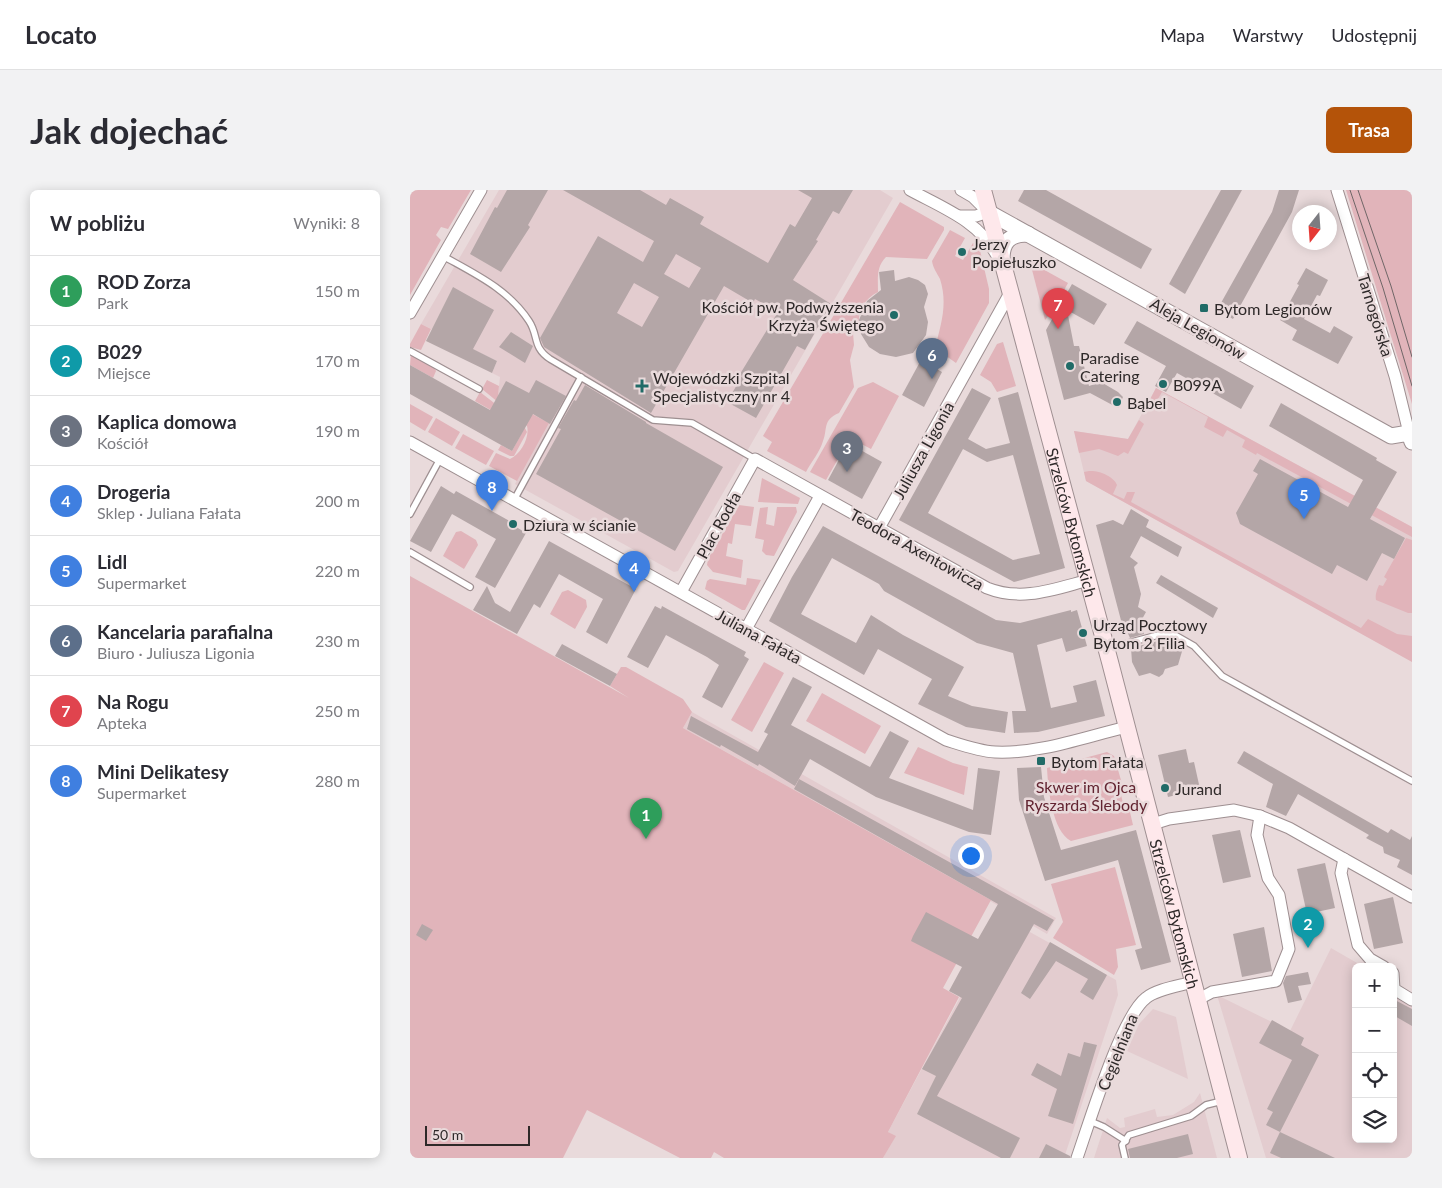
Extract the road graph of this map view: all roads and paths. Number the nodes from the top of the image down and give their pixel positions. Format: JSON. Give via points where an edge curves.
{"nodes":[{"id":1,"x":481,"y":190,"type":"edge"},
{"id":2,"x":910,"y":190,"type":"edge"},
{"id":3,"x":960,"y":190,"type":"edge"},
{"id":4,"x":982,"y":190,"type":"edge"},
{"id":5,"x":1336,"y":190,"type":"edge"},
{"id":6,"x":988,"y":212,"type":"junction"},
{"id":7,"x":959,"y":216,"type":"junction"},
{"id":8,"x":1028,"y":234,"type":"junction"},
{"id":9,"x":443,"y":256,"type":"junction"},
{"id":10,"x":1002,"y":264,"type":"junction"},
{"id":11,"x":1010,"y":293,"type":"junction"},
{"id":12,"x":410,"y":313,"type":"edge"},
{"id":13,"x":410,"y":351,"type":"edge"},
{"id":14,"x":581,"y":377,"type":"junction"},
{"id":15,"x":479,"y":389,"type":"dead end"},
{"id":16,"x":1411,"y":437,"type":"edge"},
{"id":17,"x":410,"y":442,"type":"edge"},
{"id":18,"x":440,"y":459,"type":"junction"},
{"id":19,"x":755,"y":459,"type":"junction"},
{"id":20,"x":820,"y":496,"type":"junction"},
{"id":21,"x":514,"y":500,"type":"junction"},
{"id":22,"x":410,"y":514,"type":"edge"},
{"id":23,"x":880,"y":528,"type":"junction"},
{"id":24,"x":410,"y":552,"type":"edge"},
{"id":25,"x":1088,"y":580,"type":"junction"},
{"id":26,"x":470,"y":587,"type":"dead end"},
{"id":27,"x":680,"y":592,"type":"junction"},
{"id":28,"x":746,"y":629,"type":"junction"},
{"id":29,"x":1107,"y":648,"type":"junction"},
{"id":30,"x":1128,"y":727,"type":"junction"},
{"id":31,"x":1412,"y":781,"type":"edge"},
{"id":32,"x":1260,"y":816,"type":"junction"},
{"id":33,"x":1153,"y":824,"type":"junction"},
{"id":34,"x":1344,"y":859,"type":"junction"},
{"id":35,"x":1412,"y":897,"type":"edge"},
{"id":36,"x":1377,"y":963,"type":"edge"},
{"id":37,"x":1193,"y":982,"type":"junction"},
{"id":38,"x":1397,"y":991,"type":"edge"},
{"id":39,"x":1197,"y":1000,"type":"junction"},
{"id":40,"x":1412,"y":1000,"type":"edge"},
{"id":41,"x":1224,"y":1101,"type":"junction"},
{"id":42,"x":1090,"y":1121,"type":"junction"},
{"id":43,"x":1126,"y":1140,"type":"junction"},
{"id":44,"x":1076,"y":1158,"type":"edge"},
{"id":45,"x":1125,"y":1158,"type":"edge"},
{"id":46,"x":1239,"y":1158,"type":"edge"}],
"edges":[{"from":1,"to":9,"type":"street"},
{"from":2,"to":7,"type":"street"},
{"from":3,"to":6,"type":"street","name":"Aleja Legionów","via":[[973,197]]},
{"from":4,"to":6,"type":"main road","name":"Strzelców Bytomskich"},
{"from":5,"to":16,"type":"street","name":"Tarnogórska"},
{"from":6,"to":7,"type":"street"},
{"from":6,"to":8,"type":"street","name":"Aleja Legionów"},
{"from":6,"to":10,"type":"main road","name":"Strzelców Bytomskich"},
{"from":7,"to":10,"type":"street","via":[[991,244]]},
{"from":8,"to":10,"type":"street","name":"Strzelców Bytomskich","via":[[1006,240],[1002,248]]},
{"from":8,"to":16,"type":"street","name":"Aleja Legionów","via":[[1391,436]]},
{"from":9,"to":12,"type":"street"},
{"from":9,"to":14,"type":"lane","via":[[507,294],[530,322],[540,352]]},
{"from":10,"to":11,"type":"main road","name":"Strzelców Bytomskich"},
{"from":11,"to":23,"type":"street","name":"Juliusza Ligonia"},
{"from":11,"to":25,"type":"main road","name":"Strzelców Bytomskich"},
{"from":13,"to":15,"type":"lane"},
{"from":14,"to":19,"type":"lane","via":[[653,420],[692,423]]},
{"from":14,"to":21,"type":"lane"},
{"from":17,"to":18,"type":"street","name":"Juliana Fałata"},
{"from":18,"to":21,"type":"street","name":"Juliana Fałata"},
{"from":18,"to":22,"type":"lane"},
{"from":19,"to":20,"type":"street","name":"Teodora Axentowicza"},
{"from":19,"to":27,"type":"street","name":"Plac Rodła"},
{"from":20,"to":23,"type":"street","name":"Teodora Axentowicza"},
{"from":20,"to":28,"type":"street"},
{"from":21,"to":27,"type":"street","name":"Juliana Fałata"},
{"from":23,"to":25,"type":"street","name":"Teodora Axentowicza","via":[[1002,594],[1026,596]]},
{"from":24,"to":26,"type":"lane"},
{"from":25,"to":29,"type":"main road","name":"Strzelców Bytomskich"},
{"from":27,"to":28,"type":"street","name":"Juliana Fałata"},
{"from":28,"to":30,"type":"street","name":"Juliana Fałata","via":[[946,740],[971,748],[994,752],[1036,749]]},
{"from":29,"to":30,"type":"main road","name":"Strzelców Bytomskich"},
{"from":29,"to":31,"type":"lane","via":[[1173,634],[1194,646],[1222,676]]},
{"from":30,"to":33,"type":"main road","name":"Strzelców Bytomskich"},
{"from":32,"to":33,"type":"street","via":[[1234,810]]},
{"from":32,"to":34,"type":"street","via":[[1289,828]]},
{"from":32,"to":39,"type":"street","via":[[1257,835],[1268,878],[1279,895],[1289,949],[1276,980],[1212,992]]},
{"from":33,"to":37,"type":"main road","name":"Strzelców Bytomskich"},
{"from":34,"to":35,"type":"street"},
{"from":34,"to":36,"type":"street","via":[[1341,873],[1358,945]]},
{"from":37,"to":39,"type":"main road","name":"Strzelców Bytomskich"},
{"from":37,"to":42,"type":"street","name":"Cegielniana","via":[[1147,996],[1135,1008]]},
{"from":38,"to":40,"type":"street"},
{"from":39,"to":41,"type":"main road","name":"Strzelców Bytomskich"},
{"from":41,"to":43,"type":"lane","via":[[1206,1105],[1191,1116],[1129,1136]]},
{"from":41,"to":46,"type":"main road","name":"Strzelców Bytomskich"},
{"from":42,"to":43,"type":"lane"},
{"from":42,"to":44,"type":"street","name":"Cegielniana"},
{"from":43,"to":45,"type":"lane","via":[[1122,1145]]}]}
